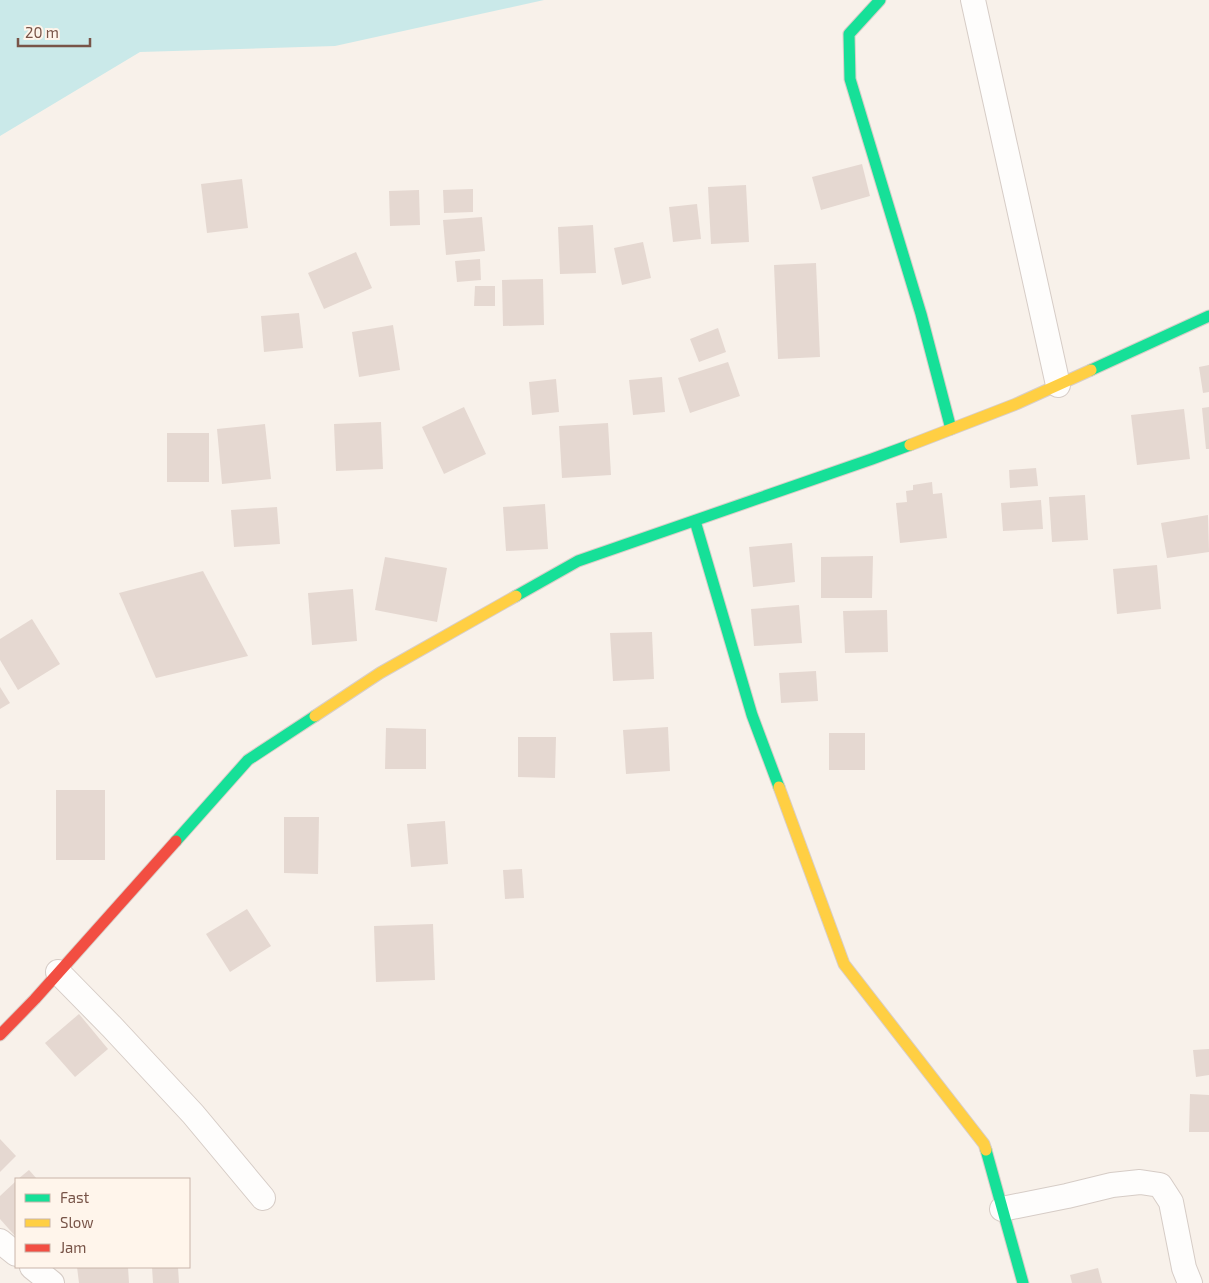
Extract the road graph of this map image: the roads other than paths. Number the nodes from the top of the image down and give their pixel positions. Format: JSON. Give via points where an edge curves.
{"nodes":[{"id":1,"x":880,"y":0,"type":"edge"},
{"id":2,"x":973,"y":0,"type":"edge"},
{"id":3,"x":1209,"y":316,"type":"edge"},
{"id":4,"x":1058,"y":385,"type":"junction"},
{"id":5,"x":951,"y":429,"type":"junction"},
{"id":6,"x":695,"y":521,"type":"junction"},
{"id":7,"x":58,"y":972,"type":"junction"},
{"id":8,"x":0,"y":1035,"type":"edge"},
{"id":9,"x":263,"y":1198,"type":"dead end"},
{"id":10,"x":1002,"y":1209,"type":"junction"},
{"id":11,"x":0,"y":1241,"type":"edge"},
{"id":12,"x":15,"y":1253,"type":"edge"},
{"id":13,"x":33,"y":1268,"type":"edge"},
{"id":14,"x":52,"y":1283,"type":"edge"},
{"id":15,"x":1022,"y":1283,"type":"edge"},
{"id":16,"x":1190,"y":1283,"type":"edge"}],
"edges":[{"from":1,"to":5,"type":"main road","via":[[849,34],[850,79],[922,314]]},
{"from":2,"to":4,"type":"street"},
{"from":3,"to":4,"type":"main road"},
{"from":4,"to":5,"type":"main road"},
{"from":5,"to":6,"type":"main road"},
{"from":6,"to":7,"type":"main road","via":[[578,561],[380,673],[248,760]]},
{"from":6,"to":10,"type":"main road","via":[[752,715],[844,964],[984,1144]]},
{"from":7,"to":8,"type":"main road"},
{"from":7,"to":9,"type":"street","via":[[193,1114]]},
{"from":10,"to":15,"type":"main road"},
{"from":10,"to":16,"type":"street","via":[[1112,1185],[1140,1182],[1160,1185],[1171,1202]]},
{"from":11,"to":12,"type":"street"},
{"from":13,"to":14,"type":"street"}]}
